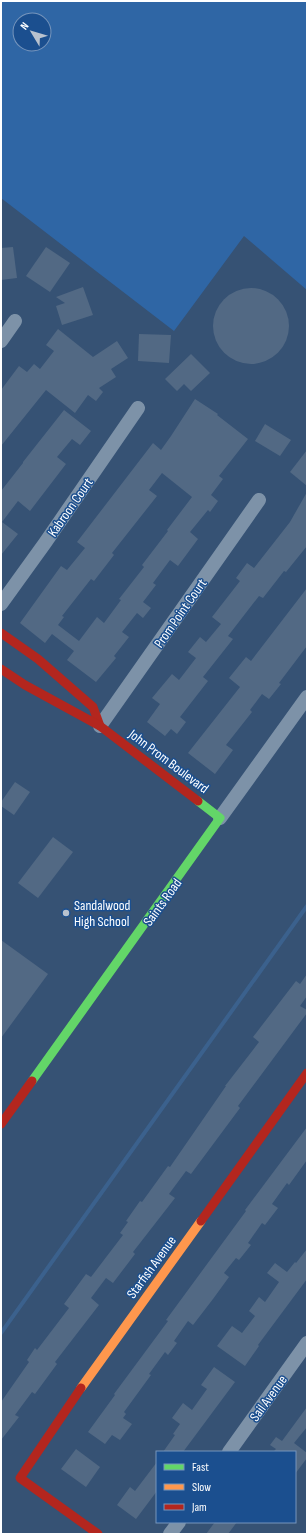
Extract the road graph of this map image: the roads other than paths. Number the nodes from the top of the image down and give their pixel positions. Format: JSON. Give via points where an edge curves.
{"nodes":[{"id":1,"x":15,"y":321,"type":"dead end"},
{"id":2,"x":1,"y":340,"type":"edge"},
{"id":3,"x":138,"y":408,"type":"dead end"},
{"id":4,"x":259,"y":500,"type":"dead end"},
{"id":5,"x":1,"y":604,"type":"edge"},
{"id":6,"x":1,"y":633,"type":"edge"},
{"id":7,"x":1,"y":669,"type":"edge"},
{"id":8,"x":307,"y":697,"type":"edge"},
{"id":9,"x":100,"y":726,"type":"junction"},
{"id":10,"x":220,"y":818,"type":"junction"},
{"id":11,"x":307,"y":1074,"type":"edge"},
{"id":12,"x":1,"y":1124,"type":"edge"},
{"id":13,"x":307,"y":1343,"type":"edge"},
{"id":14,"x":230,"y":1451,"type":"edge"},
{"id":15,"x":178,"y":1523,"type":"edge"},
{"id":16,"x":98,"y":1534,"type":"edge"},
{"id":17,"x":170,"y":1534,"type":"edge"}],
"edges":[{"from":1,"to":2,"type":"street"},
{"from":3,"to":5,"type":"street","name":"Kabroon Court"},
{"from":4,"to":9,"type":"street","name":"Prom Point Court"},
{"from":6,"to":9,"type":"street","via":[[38,659],[93,707]]},
{"from":7,"to":9,"type":"street","name":"John Prom Boulevard","via":[[24,685]]},
{"from":8,"to":10,"type":"street","name":"Saints Road"},
{"from":9,"to":10,"type":"street","name":"John Prom Boulevard"},
{"from":10,"to":12,"type":"street","name":"Saints Road"},
{"from":11,"to":16,"type":"street","name":"Starfish Avenue","via":[[70,1404],[20,1478]]},
{"from":13,"to":14,"type":"street","name":"Sail Avenue"},
{"from":15,"to":17,"type":"street"}]}
